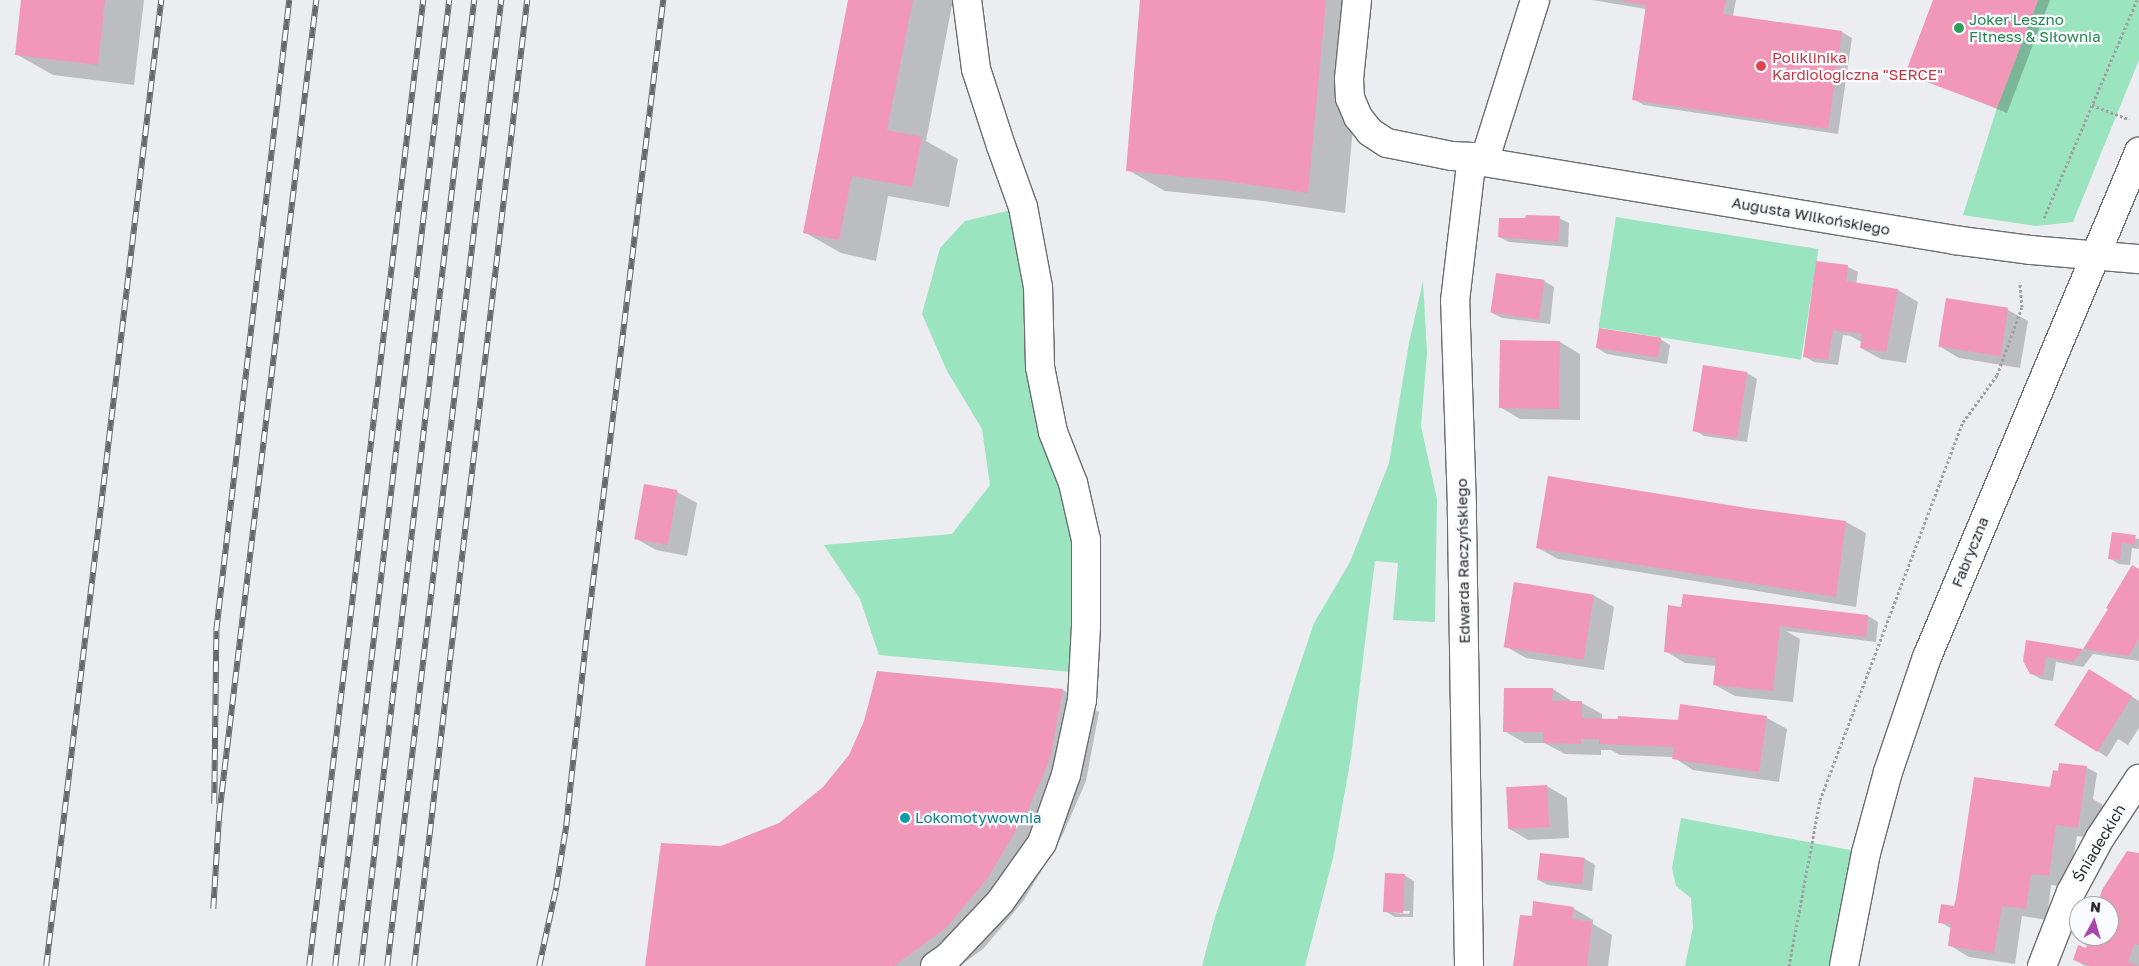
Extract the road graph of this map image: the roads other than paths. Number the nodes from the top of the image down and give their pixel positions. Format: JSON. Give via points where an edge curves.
{"nodes":[{"id":1,"x":967,"y":0,"type":"edge"},
{"id":2,"x":1356,"y":0,"type":"edge"},
{"id":3,"x":1535,"y":0,"type":"edge"},
{"id":4,"x":2139,"y":152,"type":"edge"},
{"id":5,"x":1478,"y":159,"type":"junction"},
{"id":6,"x":2095,"y":255,"type":"junction"},
{"id":7,"x":2139,"y":259,"type":"edge"},
{"id":8,"x":2139,"y":779,"type":"edge"},
{"id":9,"x":935,"y":966,"type":"edge"},
{"id":10,"x":1469,"y":966,"type":"edge"},
{"id":11,"x":1844,"y":966,"type":"edge"},
{"id":12,"x":2042,"y":966,"type":"edge"}],
"edges":[{"from":1,"to":9,"type":"street","via":[[976,68],[1023,207],[1038,287],[1040,367],[1053,432],[1073,484],[1086,540],[1086,626],[1082,700],[1066,775],[1042,843],[1000,902],[947,958]]},
{"from":2,"to":5,"type":"street","name":"Augusta Wilkońskiego","via":[[1348,79],[1350,98],[1358,117],[1370,132],[1387,143]]},
{"from":3,"to":5,"type":"street","name":"Edwarda Raczyńskiego"},
{"from":4,"to":6,"type":"street","name":"Fabryczna"},
{"from":5,"to":6,"type":"street","name":"Augusta Wilkońskiego","via":[[1954,240]]},
{"from":5,"to":10,"type":"street","name":"Edwarda Raczyńskiego","via":[[1455,301],[1462,507]]},
{"from":6,"to":7,"type":"street","name":"Augusta Wilkońskiego"},
{"from":6,"to":11,"type":"street","name":"Fabryczna","via":[[1927,657],[1888,772],[1866,853]]},
{"from":8,"to":12,"type":"street","name":"Śniadeckich","via":[[2100,838],[2071,892]]}]}
